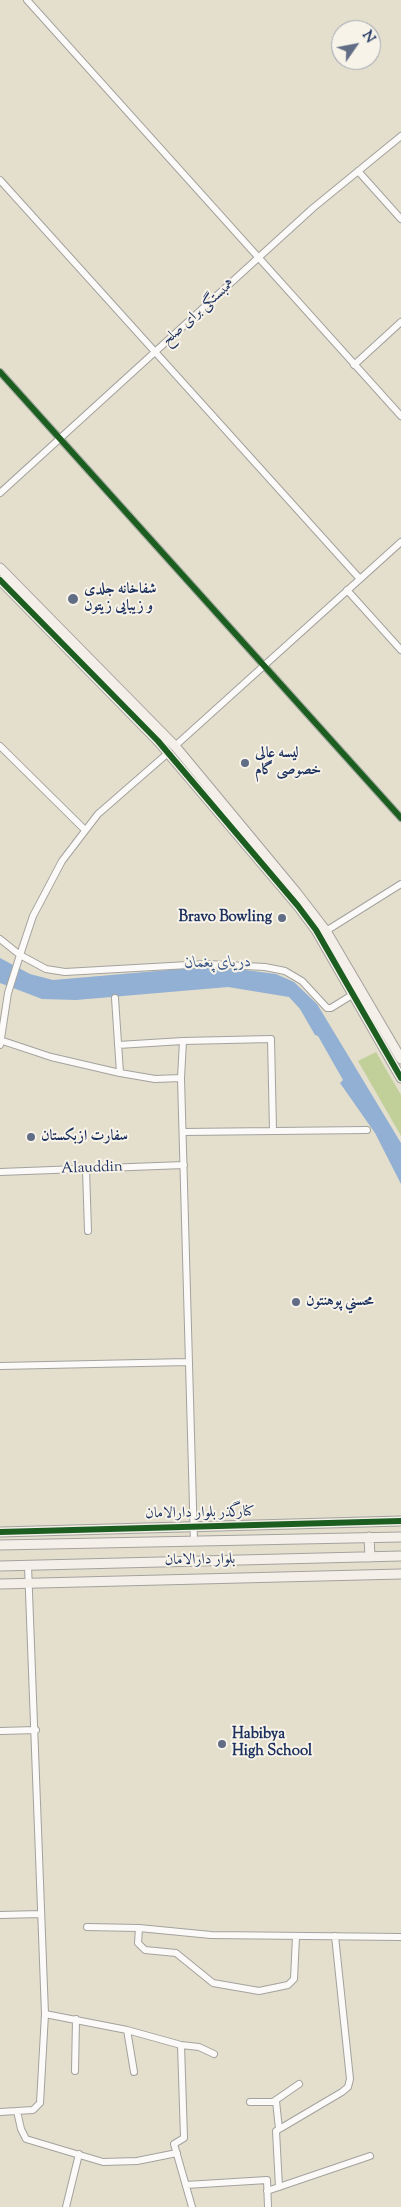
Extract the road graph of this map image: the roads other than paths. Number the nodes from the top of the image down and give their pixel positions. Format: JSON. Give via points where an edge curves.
{"nodes":[{"id":1,"x":27,"y":0,"type":"edge"},
{"id":2,"x":401,"y":136,"type":"edge"},
{"id":3,"x":358,"y":171,"type":"junction"},
{"id":4,"x":0,"y":180,"type":"edge"},
{"id":5,"x":401,"y":219,"type":"edge"},
{"id":6,"x":258,"y":259,"type":"junction"},
{"id":7,"x":401,"y":322,"type":"edge"},
{"id":8,"x":156,"y":351,"type":"junction"},
{"id":9,"x":354,"y":365,"type":"junction"},
{"id":10,"x":0,"y":372,"type":"edge"},
{"id":11,"x":401,"y":416,"type":"edge"},
{"id":12,"x":61,"y":440,"type":"junction"},
{"id":13,"x":0,"y":493,"type":"edge"},
{"id":14,"x":401,"y":542,"type":"edge"},
{"id":15,"x":0,"y":568,"type":"edge"},
{"id":16,"x":360,"y":579,"type":"junction"},
{"id":17,"x":0,"y":580,"type":"edge"},
{"id":18,"x":347,"y":590,"type":"junction"},
{"id":19,"x":401,"y":650,"type":"edge"},
{"id":20,"x":265,"y":665,"type":"junction"},
{"id":21,"x":0,"y":746,"type":"edge"},
{"id":22,"x":172,"y":749,"type":"junction"},
{"id":23,"x":401,"y":818,"type":"edge"},
{"id":24,"x":84,"y":830,"type":"junction"},
{"id":25,"x":401,"y":884,"type":"edge"},
{"id":26,"x":326,"y":931,"type":"junction"},
{"id":27,"x":0,"y":939,"type":"edge"},
{"id":28,"x":19,"y":957,"type":"junction"},
{"id":29,"x":352,"y":995,"type":"junction"},
{"id":30,"x":116,"y":998,"type":"dead end"},
{"id":31,"x":183,"y":1041,"type":"junction"},
{"id":32,"x":0,"y":1042,"type":"edge"},
{"id":33,"x":118,"y":1046,"type":"junction"},
{"id":34,"x":388,"y":1046,"type":"junction"},
{"id":35,"x":401,"y":1060,"type":"edge"},
{"id":36,"x":120,"y":1073,"type":"junction"},
{"id":37,"x":181,"y":1078,"type":"junction"},
{"id":38,"x":401,"y":1078,"type":"edge"},
{"id":39,"x":273,"y":1130,"type":"junction"},
{"id":40,"x":367,"y":1130,"type":"dead end"},
{"id":41,"x":183,"y":1132,"type":"junction"},
{"id":42,"x":184,"y":1165,"type":"junction"},
{"id":43,"x":86,"y":1169,"type":"junction"},
{"id":44,"x":0,"y":1172,"type":"edge"},
{"id":45,"x":88,"y":1231,"type":"dead end"},
{"id":46,"x":188,"y":1362,"type":"junction"},
{"id":47,"x":0,"y":1366,"type":"edge"},
{"id":48,"x":401,"y":1521,"type":"edge"},
{"id":49,"x":194,"y":1526,"type":"junction"},
{"id":50,"x":70,"y":1530,"type":"junction"},
{"id":51,"x":0,"y":1532,"type":"edge"},
{"id":52,"x":401,"y":1536,"type":"edge"},
{"id":53,"x":370,"y":1537,"type":"junction"},
{"id":54,"x":194,"y":1542,"type":"junction"},
{"id":55,"x":71,"y":1543,"type":"junction"},
{"id":56,"x":0,"y":1545,"type":"edge"},
{"id":57,"x":401,"y":1556,"type":"edge"},
{"id":58,"x":370,"y":1557,"type":"junction"},
{"id":59,"x":0,"y":1566,"type":"edge"},
{"id":60,"x":28,"y":1566,"type":"junction"},
{"id":61,"x":401,"y":1574,"type":"edge"},
{"id":62,"x":29,"y":1583,"type":"junction"},
{"id":63,"x":0,"y":1584,"type":"edge"},
{"id":64,"x":36,"y":1730,"type":"junction"},
{"id":65,"x":0,"y":1731,"type":"edge"},
{"id":66,"x":40,"y":1914,"type":"junction"},
{"id":67,"x":0,"y":1915,"type":"edge"},
{"id":68,"x":87,"y":1927,"type":"dead end"},
{"id":69,"x":138,"y":1928,"type":"junction"},
{"id":70,"x":335,"y":1936,"type":"junction"},
{"id":71,"x":296,"y":1937,"type":"junction"},
{"id":72,"x":401,"y":1937,"type":"edge"},
{"id":73,"x":44,"y":2014,"type":"junction"},
{"id":74,"x":76,"y":2019,"type":"junction"},
{"id":75,"x":127,"y":2030,"type":"junction"},
{"id":76,"x":182,"y":2045,"type":"junction"},
{"id":77,"x":214,"y":2054,"type":"dead end"},
{"id":78,"x":75,"y":2071,"type":"dead end"},
{"id":79,"x":134,"y":2072,"type":"dead end"},
{"id":80,"x":299,"y":2084,"type":"dead end"},
{"id":81,"x":276,"y":2101,"type":"junction"},
{"id":82,"x":250,"y":2102,"type":"dead end"},
{"id":83,"x":17,"y":2111,"type":"junction"},
{"id":84,"x":0,"y":2112,"type":"edge"},
{"id":85,"x":279,"y":2128,"type":"junction"},
{"id":86,"x":177,"y":2153,"type":"junction"},
{"id":87,"x":79,"y":2154,"type":"junction"},
{"id":88,"x":370,"y":2156,"type":"dead end"},
{"id":89,"x":186,"y":2185,"type":"junction"},
{"id":90,"x":279,"y":2187,"type":"junction"},
{"id":91,"x":267,"y":2191,"type":"junction"},
{"id":92,"x":66,"y":2207,"type":"edge"},
{"id":93,"x":192,"y":2207,"type":"edge"},
{"id":94,"x":268,"y":2207,"type":"edge"}],
"edges":[{"from":1,"to":6,"type":"street"},
{"from":2,"to":3,"type":"street","name":"همبستگی برای صلح"},
{"from":3,"to":5,"type":"street"},
{"from":3,"to":6,"type":"street","name":"همبستگی برای صلح"},
{"from":4,"to":8,"type":"street"},
{"from":6,"to":8,"type":"street","name":"همبستگی برای صلح"},
{"from":6,"to":9,"type":"street"},
{"from":7,"to":9,"type":"street"},
{"from":8,"to":12,"type":"street","name":"همبستگی برای صلح"},
{"from":8,"to":16,"type":"street"},
{"from":9,"to":11,"type":"street"},
{"from":10,"to":12,"type":"street"},
{"from":12,"to":13,"type":"street","name":"همبستگی برای صلح"},
{"from":12,"to":20,"type":"street"},
{"from":14,"to":16,"type":"street"},
{"from":15,"to":22,"type":"main road"},
{"from":16,"to":18,"type":"street"},
{"from":17,"to":22,"type":"main road"},
{"from":18,"to":19,"type":"street"},
{"from":18,"to":20,"type":"street"},
{"from":20,"to":22,"type":"street"},
{"from":20,"to":23,"type":"street"},
{"from":21,"to":24,"type":"street"},
{"from":22,"to":24,"type":"street"},
{"from":22,"to":26,"type":"main road"},
{"from":22,"to":29,"type":"main road","via":[[316,930]]},
{"from":24,"to":28,"type":"street","via":[[44,894]]},
{"from":25,"to":26,"type":"street"},
{"from":26,"to":34,"type":"main road"},
{"from":27,"to":28,"type":"street"},
{"from":28,"to":29,"type":"street","via":[[46,969],[65,972],[206,964],[265,967],[285,971],[302,980],[326,1008]]},
{"from":28,"to":32,"type":"street","via":[[8,993]]},
{"from":29,"to":34,"type":"main road"},
{"from":30,"to":33,"type":"street"},
{"from":31,"to":33,"type":"street"},
{"from":31,"to":37,"type":"street"},
{"from":31,"to":39,"type":"street","via":[[271,1039]]},
{"from":32,"to":36,"type":"street"},
{"from":33,"to":36,"type":"street"},
{"from":34,"to":35,"type":"main road"},
{"from":34,"to":38,"type":"main road"},
{"from":36,"to":37,"type":"street","via":[[155,1079]]},
{"from":37,"to":41,"type":"street"},
{"from":39,"to":40,"type":"street"},
{"from":39,"to":41,"type":"street"},
{"from":41,"to":42,"type":"street"},
{"from":42,"to":43,"type":"street","name":"Alauddin"},
{"from":42,"to":46,"type":"street"},
{"from":43,"to":44,"type":"street","name":"Alauddin"},
{"from":43,"to":45,"type":"street"},
{"from":46,"to":47,"type":"street"},
{"from":46,"to":49,"type":"street"},
{"from":48,"to":49,"type":"main road","name":"کنارگذر بلوار دارالامان"},
{"from":49,"to":50,"type":"main road","name":"کنارگذر بلوار دارالامان"},
{"from":49,"to":54,"type":"street"},
{"from":50,"to":51,"type":"main road","name":"کنارگذر بلوار دارالامان"},
{"from":50,"to":55,"type":"main road"},
{"from":52,"to":53,"type":"main road","name":"بلوار دارالامان"},
{"from":53,"to":54,"type":"main road","name":"بلوار دارالامان"},
{"from":53,"to":58,"type":"main road"},
{"from":54,"to":55,"type":"main road","name":"بلوار دارالامان"},
{"from":55,"to":56,"type":"main road","name":"بلوار دارالامان"},
{"from":57,"to":58,"type":"main road","name":"بلوار دارالامان"},
{"from":58,"to":60,"type":"main road","name":"بلوار دارالامان"},
{"from":59,"to":60,"type":"main road","name":"بلوار دارالامان"},
{"from":60,"to":62,"type":"street"},
{"from":61,"to":62,"type":"main road"},
{"from":62,"to":63,"type":"main road"},
{"from":62,"to":64,"type":"street"},
{"from":64,"to":65,"type":"street"},
{"from":64,"to":66,"type":"street"},
{"from":66,"to":67,"type":"street"},
{"from":66,"to":73,"type":"street"},
{"from":68,"to":69,"type":"street"},
{"from":69,"to":71,"type":"street","via":[[211,1935]]},
{"from":69,"to":71,"type":"street","via":[[138,1943],[145,1950],[176,1953],[213,1983],[259,1991],[288,1985],[294,1979]]},
{"from":70,"to":71,"type":"street"},
{"from":70,"to":72,"type":"street"},
{"from":70,"to":85,"type":"street","via":[[350,2079],[348,2087]]},
{"from":73,"to":74,"type":"street"},
{"from":73,"to":83,"type":"street","via":[[40,2104],[33,2110]]},
{"from":74,"to":75,"type":"street"},
{"from":74,"to":78,"type":"street"},
{"from":75,"to":76,"type":"street"},
{"from":75,"to":79,"type":"street"},
{"from":76,"to":77,"type":"street","via":[[199,2046]]},
{"from":76,"to":86,"type":"street","via":[[184,2138],[174,2143]]},
{"from":80,"to":81,"type":"street"},
{"from":81,"to":82,"type":"street"},
{"from":81,"to":85,"type":"street"},
{"from":83,"to":84,"type":"street"},
{"from":83,"to":87,"type":"street","via":[[26,2139]]},
{"from":85,"to":90,"type":"street","via":[[276,2136]]},
{"from":86,"to":87,"type":"street","via":[[137,2161],[103,2162]]},
{"from":86,"to":89,"type":"street"},
{"from":87,"to":92,"type":"street"},
{"from":88,"to":90,"type":"street"},
{"from":89,"to":91,"type":"street","via":[[267,2180]]},
{"from":89,"to":93,"type":"street"},
{"from":90,"to":91,"type":"street"},
{"from":91,"to":94,"type":"street"}]}
